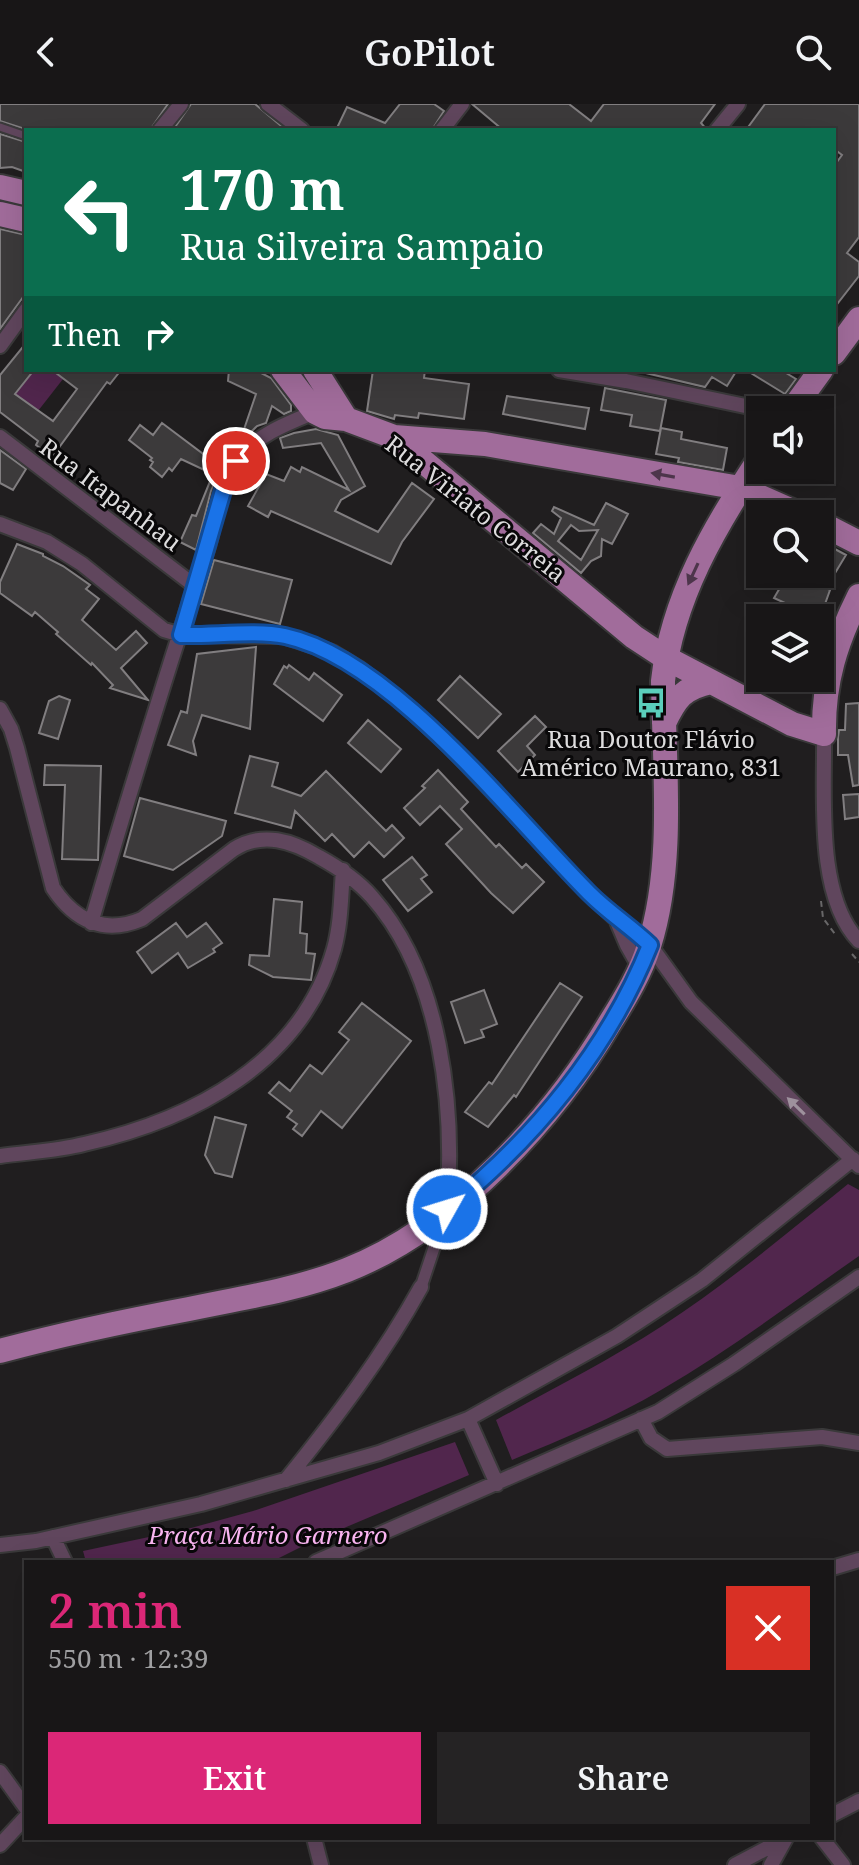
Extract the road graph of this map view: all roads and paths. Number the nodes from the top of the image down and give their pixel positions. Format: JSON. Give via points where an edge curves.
{"nodes":[{"id":1,"x":181,"y":104,"type":"edge"},
{"id":2,"x":268,"y":104,"type":"edge"},
{"id":3,"x":462,"y":104,"type":"edge"},
{"id":4,"x":738,"y":104,"type":"edge"},
{"id":5,"x":0,"y":127,"type":"edge"},
{"id":6,"x":162,"y":128,"type":"edge"},
{"id":7,"x":299,"y":128,"type":"edge"},
{"id":8,"x":444,"y":128,"type":"edge"},
{"id":9,"x":719,"y":128,"type":"edge"},
{"id":10,"x":24,"y":135,"type":"edge"},
{"id":11,"x":0,"y":187,"type":"edge"},
{"id":12,"x":24,"y":193,"type":"edge"},
{"id":13,"x":0,"y":214,"type":"edge"},
{"id":14,"x":24,"y":220,"type":"edge"},
{"id":15,"x":24,"y":313,"type":"edge"},
{"id":16,"x":859,"y":319,"type":"edge"},
{"id":17,"x":0,"y":346,"type":"edge"},
{"id":18,"x":836,"y":350,"type":"edge"},
{"id":19,"x":285,"y":372,"type":"edge"},
{"id":20,"x":316,"y":372,"type":"edge"},
{"id":21,"x":571,"y":372,"type":"edge"},
{"id":22,"x":614,"y":372,"type":"edge"},
{"id":23,"x":820,"y":372,"type":"edge"},
{"id":24,"x":626,"y":381,"type":"junction"},
{"id":25,"x":802,"y":396,"type":"edge"},
{"id":26,"x":746,"y":406,"type":"edge"},
{"id":27,"x":315,"y":412,"type":"junction"},
{"id":28,"x":346,"y":419,"type":"junction"},
{"id":29,"x":0,"y":437,"type":"edge"},
{"id":30,"x":394,"y":437,"type":"junction"},
{"id":31,"x":746,"y":479,"type":"edge"},
{"id":32,"x":740,"y":488,"type":"junction"},
{"id":33,"x":767,"y":500,"type":"edge"},
{"id":34,"x":0,"y":524,"type":"edge"},
{"id":35,"x":834,"y":530,"type":"edge"},
{"id":36,"x":859,"y":543,"type":"edge"},
{"id":37,"x":195,"y":586,"type":"junction"},
{"id":38,"x":859,"y":596,"type":"edge"},
{"id":39,"x":181,"y":635,"type":"junction"},
{"id":40,"x":666,"y":658,"type":"junction"},
{"id":41,"x":711,"y":682,"type":"junction"},
{"id":42,"x":0,"y":709,"type":"edge"},
{"id":43,"x":664,"y":723,"type":"junction"},
{"id":44,"x":815,"y":732,"type":"junction"},
{"id":45,"x":343,"y":870,"type":"junction"},
{"id":46,"x":616,"y":919,"type":"junction"},
{"id":47,"x":91,"y":923,"type":"junction"},
{"id":48,"x":859,"y":941,"type":"edge"},
{"id":49,"x":650,"y":945,"type":"junction"},
{"id":50,"x":640,"y":968,"type":"junction"},
{"id":51,"x":0,"y":1156,"type":"edge"},
{"id":52,"x":856,"y":1162,"type":"edge"},
{"id":53,"x":447,"y":1209,"type":"junction"},
{"id":54,"x":859,"y":1277,"type":"edge"},
{"id":55,"x":421,"y":1287,"type":"joint"},
{"id":56,"x":0,"y":1351,"type":"edge"},
{"id":57,"x":468,"y":1419,"type":"junction"},
{"id":58,"x":641,"y":1419,"type":"junction"},
{"id":59,"x":859,"y":1443,"type":"edge"},
{"id":60,"x":286,"y":1480,"type":"junction"},
{"id":61,"x":497,"y":1484,"type":"junction"},
{"id":62,"x":53,"y":1537,"type":"junction"},
{"id":63,"x":0,"y":1545,"type":"edge"},
{"id":64,"x":64,"y":1560,"type":"edge"},
{"id":65,"x":321,"y":1560,"type":"edge"},
{"id":66,"x":859,"y":1560,"type":"edge"},
{"id":67,"x":834,"y":1567,"type":"edge"},
{"id":68,"x":0,"y":1772,"type":"edge"},
{"id":69,"x":859,"y":1801,"type":"edge"},
{"id":70,"x":24,"y":1805,"type":"edge"},
{"id":71,"x":834,"y":1814,"type":"edge"},
{"id":72,"x":24,"y":1819,"type":"edge"},
{"id":73,"x":315,"y":1840,"type":"edge"},
{"id":74,"x":782,"y":1840,"type":"edge"},
{"id":75,"x":785,"y":1840,"type":"edge"},
{"id":76,"x":824,"y":1840,"type":"edge"},
{"id":77,"x":0,"y":1845,"type":"edge"},
{"id":78,"x":321,"y":1865,"type":"edge"},
{"id":79,"x":735,"y":1865,"type":"edge"},
{"id":80,"x":771,"y":1865,"type":"edge"},
{"id":81,"x":843,"y":1865,"type":"edge"}],
"edges":[{"from":1,"to":6,"type":"street"},
{"from":2,"to":7,"type":"street"},
{"from":3,"to":8,"type":"street"},
{"from":4,"to":9,"type":"street"},
{"from":5,"to":10,"type":"lane"},
{"from":11,"to":12,"type":"main road"},
{"from":13,"to":14,"type":"main road"},
{"from":15,"to":17,"type":"street"},
{"from":16,"to":18,"type":"main road"},
{"from":19,"to":27,"type":"main road"},
{"from":20,"to":28,"type":"main road"},
{"from":21,"to":24,"type":"street"},
{"from":22,"to":24,"type":"street"},
{"from":23,"to":25,"type":"main road"},
{"from":24,"to":26,"type":"street"},
{"from":27,"to":28,"type":"main road","name":"Rua Viriato Correia"},
{"from":27,"to":37,"type":"street","via":[[264,435],[236,461]]},
{"from":28,"to":30,"type":"main road","name":"Rua Viriato Correia"},
{"from":29,"to":37,"type":"street","name":"Rua Itapanhau"},
{"from":32,"to":30,"type":"main road","one_way":true,"via":[[485,444]]},
{"from":30,"to":40,"type":"main road","name":"Rua Viriato Correia"},
{"from":31,"to":32,"type":"main road"},
{"from":32,"to":33,"type":"main road"},
{"from":32,"to":40,"type":"main road","one_way":true,"via":[[697,564]]},
{"from":34,"to":39,"type":"street","via":[[47,542],[148,620]]},
{"from":35,"to":36,"type":"main road"},
{"from":37,"to":39,"type":"street"},
{"from":38,"to":44,"type":"main road","via":[[827,676]]},
{"from":39,"to":46,"type":"street","via":[[283,636],[332,652],[360,669],[450,747]]},
{"from":39,"to":47,"type":"street"},
{"from":40,"to":41,"type":"main road","name":"Rua Viriato Correia"},
{"from":40,"to":43,"type":"main road"},
{"from":41,"to":43,"type":"main road","via":[[683,693]]},
{"from":41,"to":44,"type":"main road","name":"Rua Viriato Correia"},
{"from":42,"to":47,"type":"street","via":[[17,748],[53,888]]},
{"from":43,"to":49,"type":"main road","via":[[664,874]]},
{"from":44,"to":48,"type":"street","via":[[824,759],[831,877],[842,917]]},
{"from":45,"to":47,"type":"street","via":[[279,840],[248,840],[142,919],[109,928]]},
{"from":45,"to":51,"type":"street","via":[[339,927],[316,995],[292,1031],[239,1082],[188,1110],[128,1133]]},
{"from":45,"to":53,"type":"street","via":[[391,922],[428,998],[446,1107]]},
{"from":46,"to":49,"type":"street"},
{"from":46,"to":50,"type":"street"},
{"from":49,"to":50,"type":"main road"},
{"from":52,"to":49,"type":"street","one_way":true,"via":[[691,1002]]},
{"from":50,"to":53,"type":"main road","via":[[561,1097],[525,1140]]},
{"from":52,"to":57,"type":"street","via":[[702,1280],[617,1336]]},
{"from":53,"to":55,"type":"street"},
{"from":53,"to":56,"type":"main road","via":[[405,1240],[317,1280]]},
{"from":54,"to":58,"type":"street","via":[[734,1364]]},
{"from":55,"to":60,"type":"street","via":[[369,1371]]},
{"from":57,"to":60,"type":"street"},
{"from":57,"to":61,"type":"street"},
{"from":58,"to":59,"type":"street","via":[[651,1438],[667,1449],[822,1437]]},
{"from":58,"to":61,"type":"street"},
{"from":60,"to":62,"type":"street"},
{"from":61,"to":65,"type":"street"},
{"from":62,"to":63,"type":"street"},
{"from":62,"to":64,"type":"street"},
{"from":66,"to":67,"type":"street"},
{"from":68,"to":70,"type":"street"},
{"from":69,"to":71,"type":"street"},
{"from":72,"to":77,"type":"street"},
{"from":73,"to":78,"type":"street"},
{"from":74,"to":79,"type":"street"},
{"from":75,"to":80,"type":"street"},
{"from":76,"to":81,"type":"street"}]}
